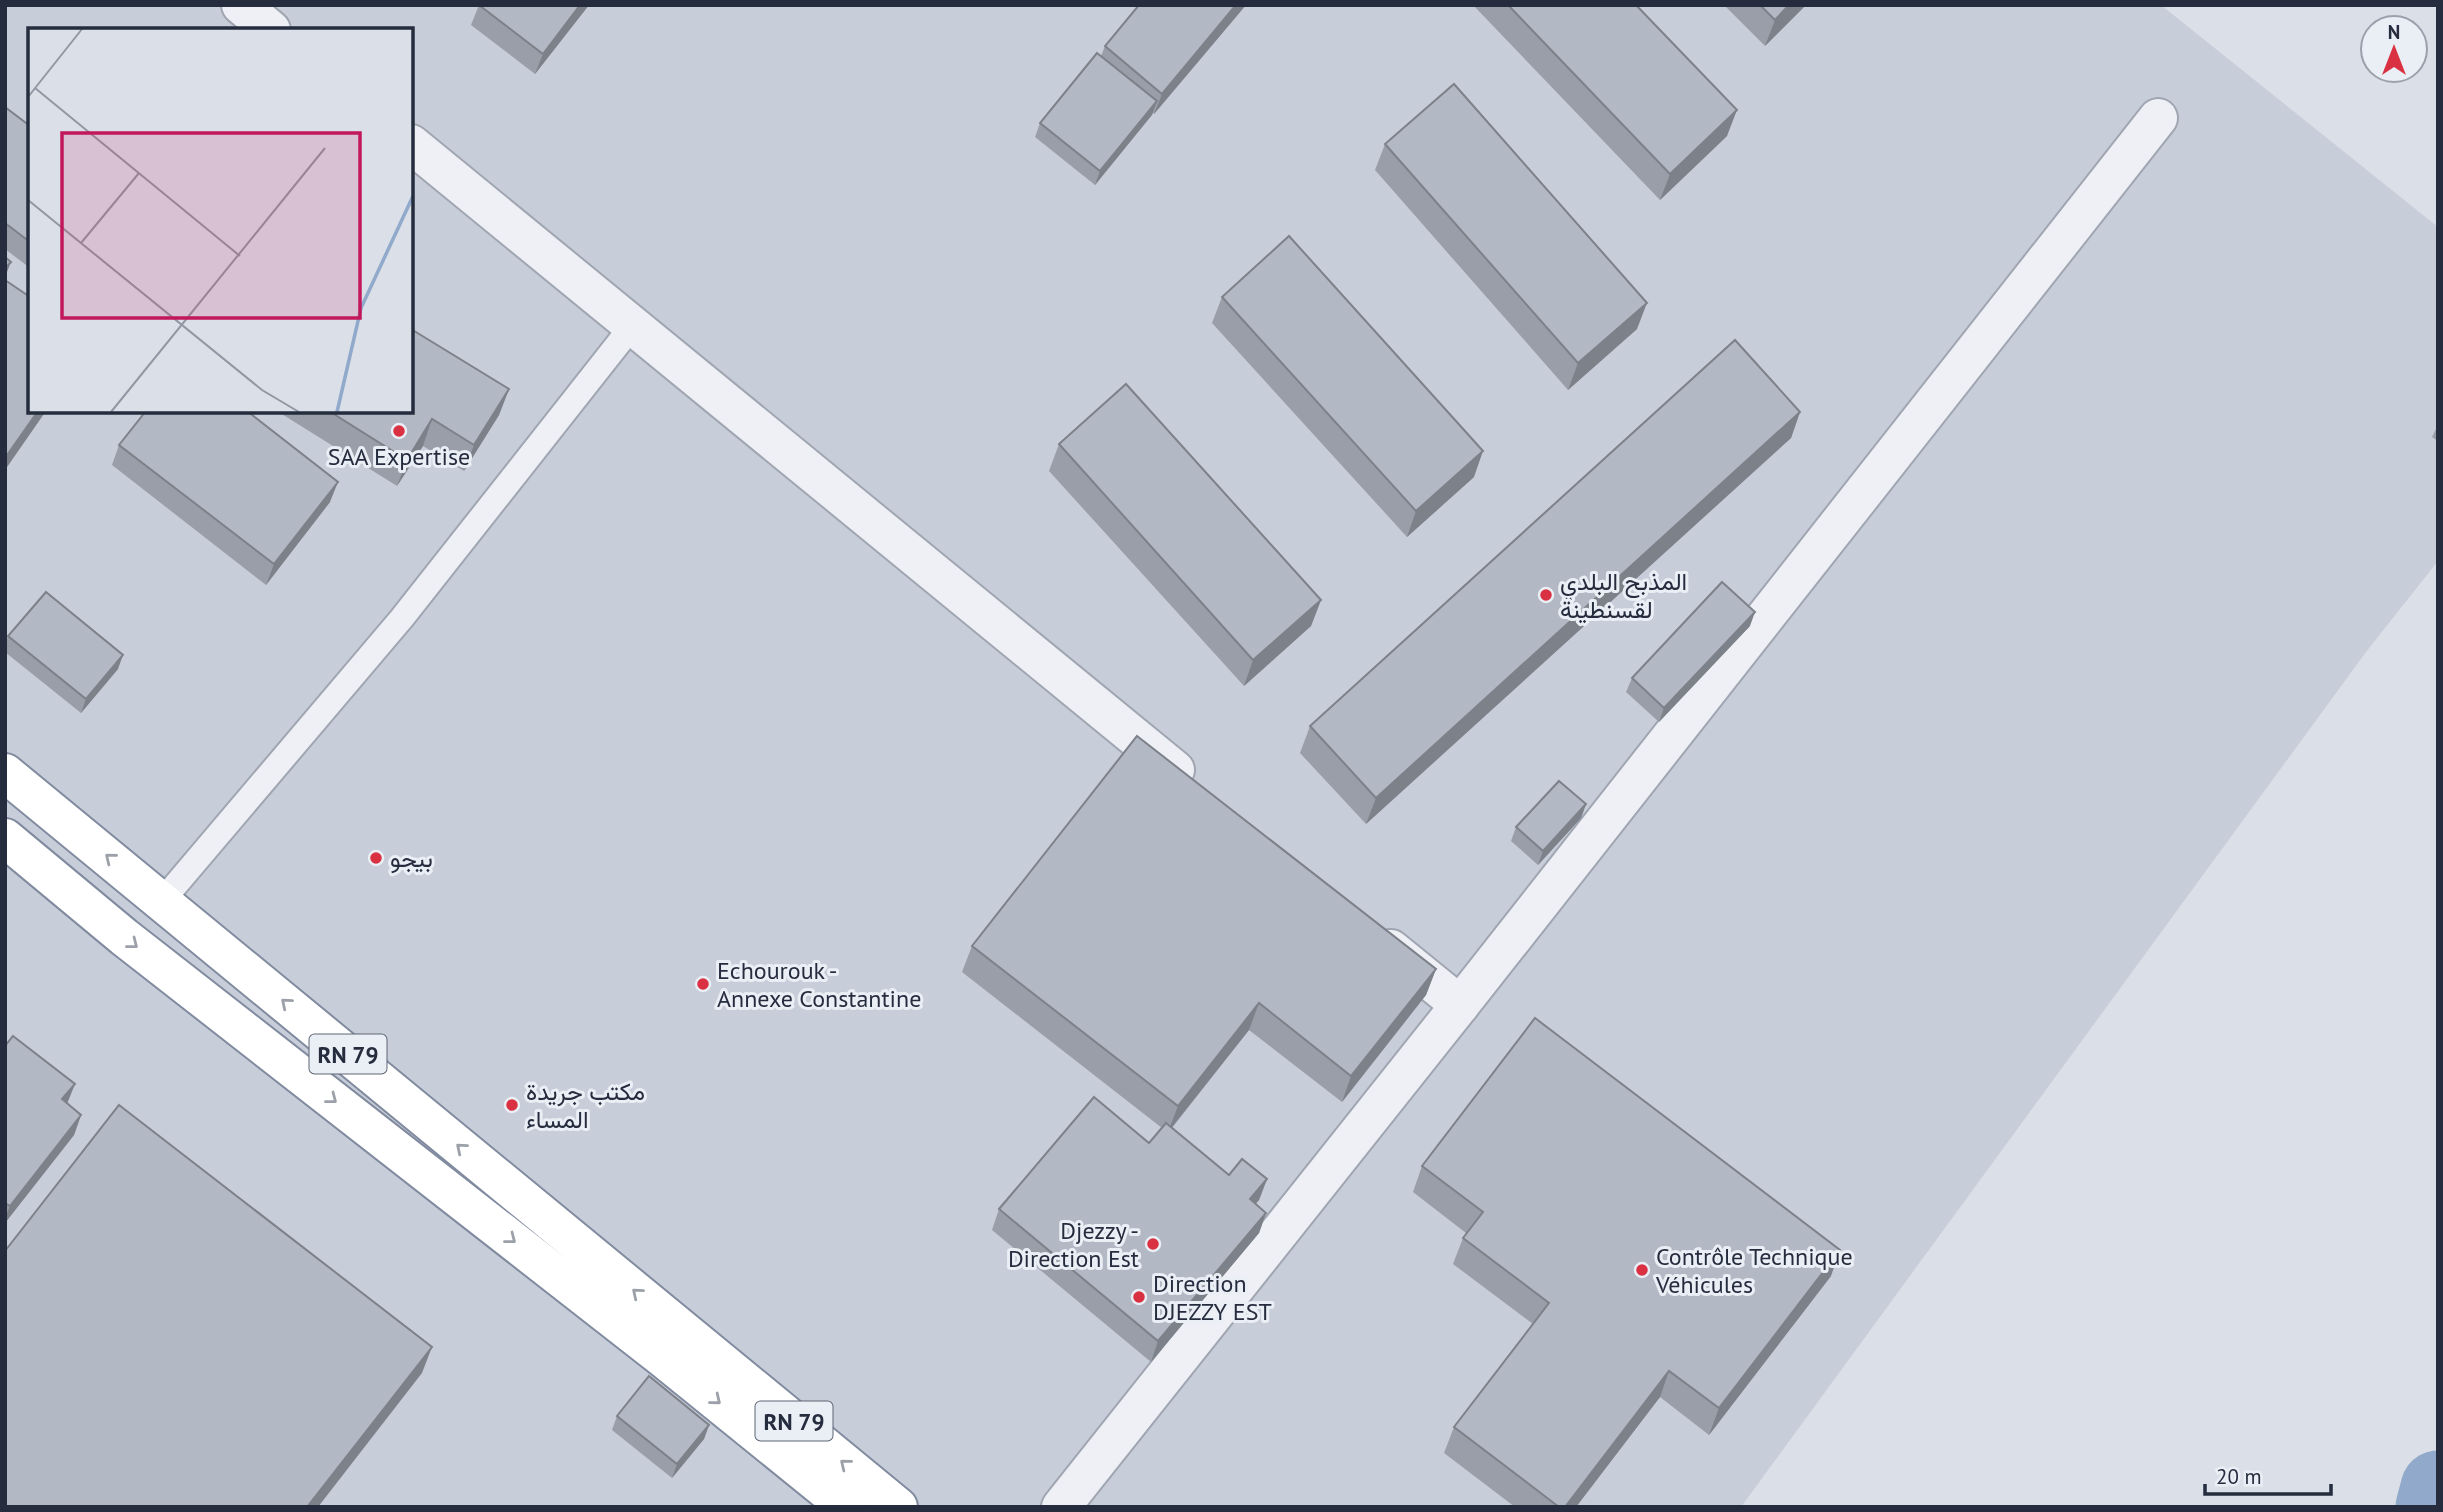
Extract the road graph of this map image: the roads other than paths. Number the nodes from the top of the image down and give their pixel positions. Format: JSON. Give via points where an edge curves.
{"nodes":[{"id":1,"x":241,"y":5,"type":"edge"},
{"id":2,"x":269,"y":28,"type":"edge"},
{"id":3,"x":2158,"y":118,"type":"dead end"},
{"id":4,"x":413,"y":146,"type":"edge"},
{"id":5,"x":633,"y":325,"type":"junction"},
{"id":6,"x":5,"y":773,"type":"edge"},
{"id":7,"x":1202,"y":793,"type":"edge"},
{"id":8,"x":5,"y":838,"type":"edge"},
{"id":9,"x":162,"y":901,"type":"junction"},
{"id":10,"x":1363,"y":926,"type":"edge"},
{"id":11,"x":1460,"y":1005,"type":"junction"},
{"id":12,"x":847,"y":1507,"type":"edge"},
{"id":13,"x":898,"y":1507,"type":"edge"},
{"id":14,"x":1060,"y":1507,"type":"edge"}],
"edges":[{"from":1,"to":2,"type":"street"},
{"from":3,"to":11,"type":"street"},
{"from":4,"to":5,"type":"street"},
{"from":5,"to":7,"type":"street"},
{"from":5,"to":9,"type":"lane","via":[[402,618]]},
{"from":9,"to":6,"type":"highway","number":"RN 79","one_way":true},
{"from":8,"to":12,"type":"highway","number":"RN 79","one_way":true},
{"from":13,"to":9,"type":"highway","number":"RN 79","one_way":true},
{"from":10,"to":11,"type":"street"},
{"from":11,"to":14,"type":"street"}]}
